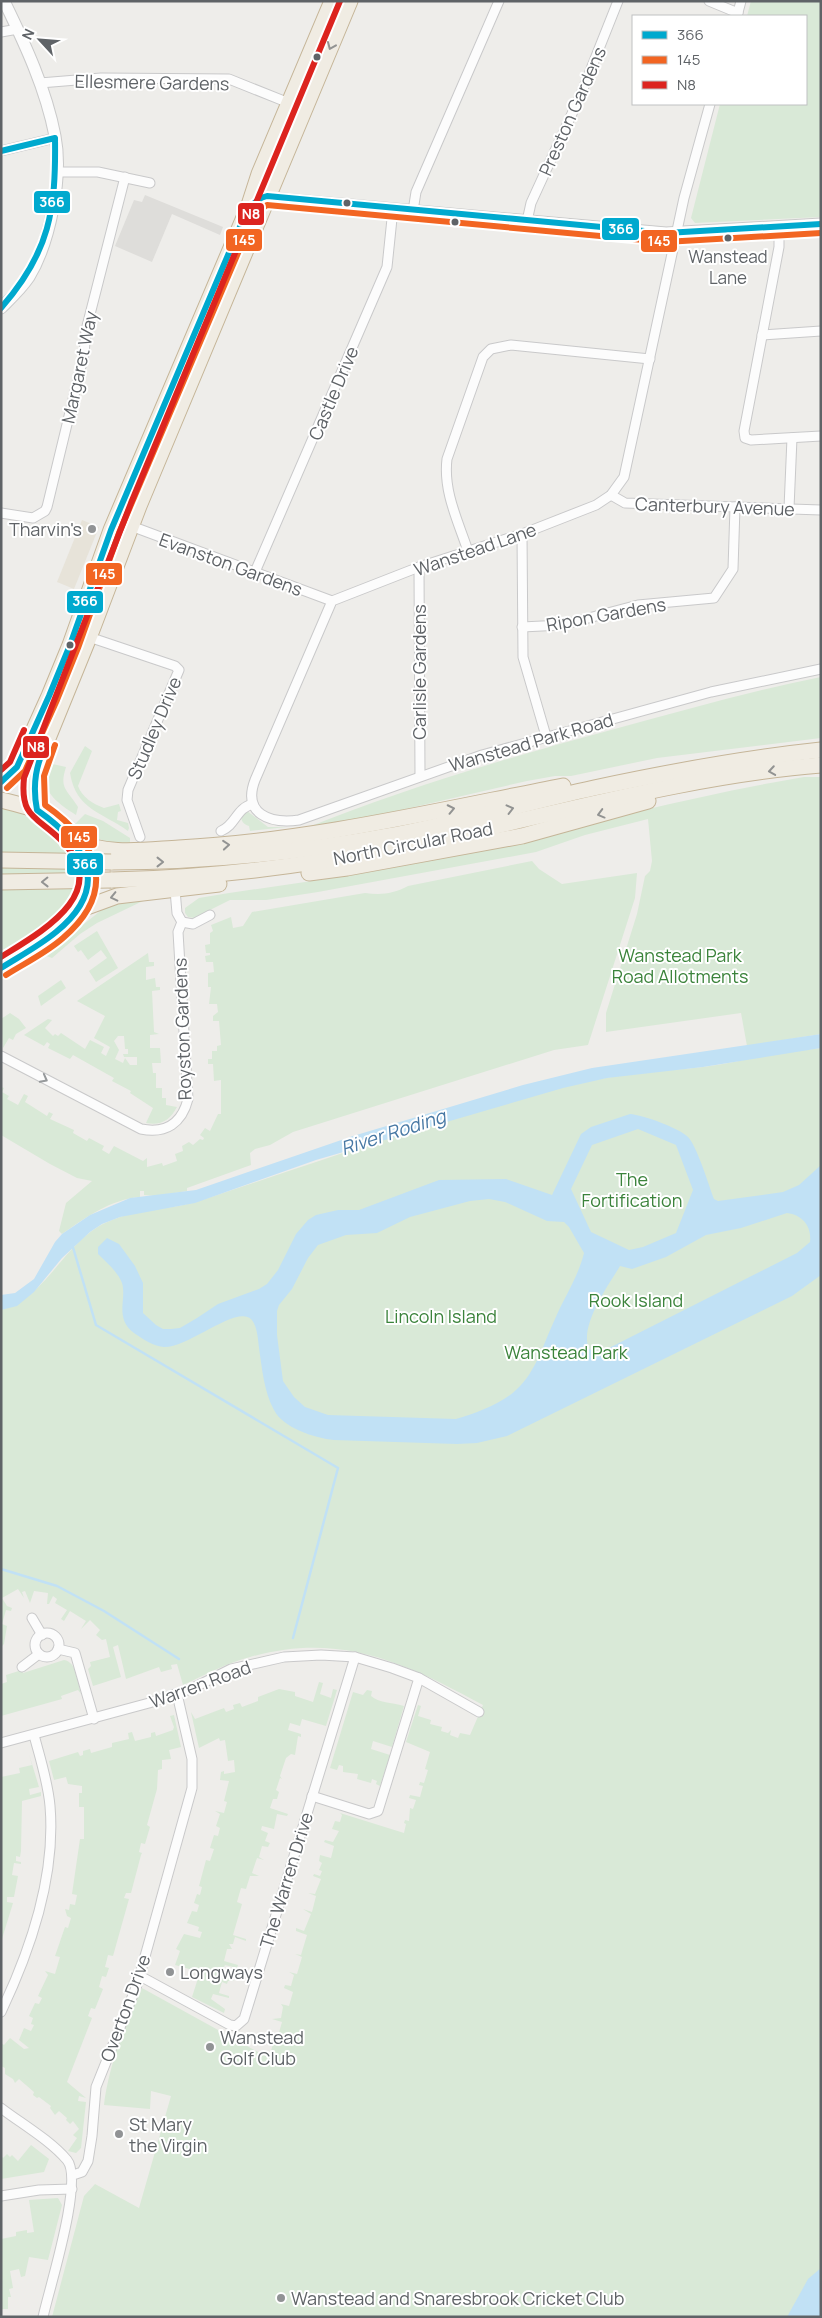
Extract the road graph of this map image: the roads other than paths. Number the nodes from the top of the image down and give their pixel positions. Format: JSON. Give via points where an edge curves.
{"nodes":[{"id":1,"x":4,"y":1,"type":"edge"},
{"id":2,"x":332,"y":1,"type":"edge"},
{"id":3,"x":350,"y":1,"type":"edge"},
{"id":4,"x":499,"y":1,"type":"edge"},
{"id":5,"x":618,"y":1,"type":"edge"},
{"id":6,"x":709,"y":1,"type":"edge"},
{"id":7,"x":741,"y":1,"type":"edge"},
{"id":8,"x":738,"y":15,"type":"edge"},
{"id":9,"x":18,"y":29,"type":"junction"},
{"id":10,"x":1,"y":32,"type":"edge"},
{"id":11,"x":40,"y":83,"type":"junction"},
{"id":12,"x":289,"y":103,"type":"junction"},
{"id":13,"x":710,"y":105,"type":"edge"},
{"id":14,"x":56,"y":138,"type":"junction"},
{"id":15,"x":1,"y":151,"type":"edge"},
{"id":16,"x":56,"y":172,"type":"junction"},
{"id":17,"x":124,"y":177,"type":"junction"},
{"id":18,"x":150,"y":183,"type":"dead end"},
{"id":19,"x":269,"y":195,"type":"junction"},
{"id":20,"x":248,"y":208,"type":"junction"},
{"id":21,"x":393,"y":209,"type":"junction"},
{"id":22,"x":414,"y":211,"type":"junction"},
{"id":23,"x":527,"y":221,"type":"junction"},
{"id":24,"x":821,"y":224,"type":"edge"},
{"id":25,"x":779,"y":227,"type":"junction"},
{"id":26,"x":678,"y":233,"type":"junction"},
{"id":27,"x":1,"y":308,"type":"edge"},
{"id":28,"x":821,"y":331,"type":"edge"},
{"id":29,"x":762,"y":335,"type":"junction"},
{"id":30,"x":650,"y":359,"type":"junction"},
{"id":31,"x":821,"y":436,"type":"edge"},
{"id":32,"x":792,"y":438,"type":"junction"},
{"id":33,"x":611,"y":495,"type":"junction"},
{"id":34,"x":735,"y":508,"type":"junction"},
{"id":35,"x":789,"y":508,"type":"junction"},
{"id":36,"x":821,"y":510,"type":"edge"},
{"id":37,"x":1,"y":513,"type":"edge"},
{"id":38,"x":131,"y":526,"type":"junction"},
{"id":39,"x":522,"y":534,"type":"junction"},
{"id":40,"x":468,"y":551,"type":"junction"},
{"id":41,"x":419,"y":567,"type":"junction"},
{"id":42,"x":255,"y":572,"type":"junction"},
{"id":43,"x":332,"y":602,"type":"junction"},
{"id":44,"x":522,"y":627,"type":"junction"},
{"id":45,"x":90,"y":636,"type":"junction"},
{"id":46,"x":821,"y":669,"type":"edge"},
{"id":47,"x":49,"y":696,"type":"junction"},
{"id":48,"x":546,"y":736,"type":"junction"},
{"id":49,"x":821,"y":750,"type":"edge"},
{"id":50,"x":821,"y":765,"type":"edge"},
{"id":51,"x":707,"y":766,"type":"junction"},
{"id":52,"x":420,"y":776,"type":"junction"},
{"id":53,"x":1,"y":782,"type":"edge"},
{"id":54,"x":699,"y":782,"type":"junction"},
{"id":55,"x":1,"y":800,"type":"edge"},
{"id":56,"x":253,"y":804,"type":"junction"},
{"id":57,"x":37,"y":810,"type":"junction"},
{"id":58,"x":221,"y":832,"type":"dead end"},
{"id":59,"x":140,"y":837,"type":"dead end"},
{"id":60,"x":74,"y":840,"type":"junction"},
{"id":61,"x":1,"y":860,"type":"edge"},
{"id":62,"x":1,"y":882,"type":"edge"},
{"id":63,"x":175,"y":890,"type":"junction"},
{"id":64,"x":76,"y":911,"type":"junction"},
{"id":65,"x":210,"y":915,"type":"dead end"},
{"id":66,"x":182,"y":922,"type":"junction"},
{"id":67,"x":1,"y":968,"type":"edge"},
{"id":68,"x":1,"y":1056,"type":"edge"},
{"id":69,"x":32,"y":1618,"type":"dead end"},
{"id":70,"x":42,"y":1635,"type":"junction"},
{"id":71,"x":58,"y":1649,"type":"junction"},
{"id":72,"x":39,"y":1654,"type":"junction"},
{"id":73,"x":355,"y":1657,"type":"junction"},
{"id":74,"x":22,"y":1666,"type":"dead end"},
{"id":75,"x":419,"y":1678,"type":"junction"},
{"id":76,"x":178,"y":1694,"type":"junction"},
{"id":77,"x":480,"y":1712,"type":"dead end"},
{"id":78,"x":94,"y":1719,"type":"junction"},
{"id":79,"x":34,"y":1735,"type":"junction"},
{"id":80,"x":1,"y":1743,"type":"edge"},
{"id":81,"x":312,"y":1796,"type":"junction"},
{"id":82,"x":140,"y":1976,"type":"junction"},
{"id":83,"x":1,"y":2012,"type":"edge"},
{"id":84,"x":1,"y":2108,"type":"edge"},
{"id":85,"x":73,"y":2175,"type":"junction"},
{"id":86,"x":72,"y":2189,"type":"junction"},
{"id":87,"x":1,"y":2196,"type":"edge"},
{"id":88,"x":42,"y":2317,"type":"edge"}],
"edges":[{"from":1,"to":9,"type":"street"},
{"from":2,"to":12,"type":"highway"},
{"from":3,"to":19,"type":"highway","one_way":true},
{"from":4,"to":22,"type":"street","via":[[416,192]]},
{"from":5,"to":23,"type":"street","name":"Preston Gardens","via":[[581,94],[531,203]]},
{"from":6,"to":8,"type":"street"},
{"from":7,"to":8,"type":"street"},
{"from":9,"to":10,"type":"street"},
{"from":9,"to":11,"type":"street"},
{"from":11,"to":12,"type":"street","name":"Ellesmere Gardens","via":[[102,78],[229,79]]},
{"from":11,"to":14,"type":"street"},
{"from":12,"to":20,"type":"highway"},
{"from":13,"to":26,"type":"street","name":"Wanstead Lane","via":[[684,198]]},
{"from":14,"to":15,"type":"street"},
{"from":14,"to":16,"type":"street"},
{"from":16,"to":17,"type":"street","via":[[98,172]]},
{"from":16,"to":27,"type":"street","via":[[51,213],[39,256],[28,278]]},
{"from":17,"to":18,"type":"street"},
{"from":17,"to":37,"type":"street","name":"Margaret Way","via":[[86,330],[84,354],[48,507],[34,518]]},
{"from":19,"to":20,"type":"street","via":[[259,197]]},
{"from":19,"to":21,"type":"street"},
{"from":19,"to":38,"type":"highway"},
{"from":20,"to":47,"type":"highway","via":[[111,530]]},
{"from":21,"to":22,"type":"street"},
{"from":21,"to":42,"type":"street","name":"Castle Drive","via":[[387,267]]},
{"from":22,"to":23,"type":"street"},
{"from":23,"to":26,"type":"street"},
{"from":24,"to":25,"type":"street"},
{"from":25,"to":26,"type":"street"},
{"from":25,"to":29,"type":"street","via":[[779,247]]},
{"from":26,"to":30,"type":"street","name":"Wanstead Lane"},
{"from":28,"to":29,"type":"street"},
{"from":29,"to":32,"type":"street","via":[[745,438]]},
{"from":30,"to":33,"type":"street","name":"Wanstead Lane","via":[[624,477]]},
{"from":30,"to":40,"type":"street","via":[[511,345],[491,349],[483,357],[445,474],[446,487]]},
{"from":31,"to":32,"type":"street"},
{"from":32,"to":35,"type":"street"},
{"from":33,"to":34,"type":"street","name":"Canterbury Avenue","via":[[625,502]]},
{"from":33,"to":39,"type":"street","name":"Wanstead Lane","via":[[596,506]]},
{"from":34,"to":35,"type":"street","name":"Canterbury Avenue"},
{"from":34,"to":44,"type":"street","name":"Ripon Gardens","via":[[733,569],[714,598],[638,606],[562,625]]},
{"from":35,"to":36,"type":"street","name":"Canterbury Avenue"},
{"from":38,"to":42,"type":"street","name":"Evanston Gardens"},
{"from":38,"to":45,"type":"highway"},
{"from":39,"to":40,"type":"street","name":"Wanstead Lane"},
{"from":39,"to":44,"type":"street"},
{"from":40,"to":41,"type":"street","name":"Wanstead Lane"},
{"from":41,"to":43,"type":"street","name":"Wanstead Lane"},
{"from":41,"to":52,"type":"street","name":"Carlisle Gardens"},
{"from":42,"to":43,"type":"street","name":"Evanston Gardens"},
{"from":43,"to":56,"type":"street","via":[[252,787]]},
{"from":44,"to":48,"type":"street","via":[[524,657]]},
{"from":45,"to":47,"type":"street","via":[[80,638]]},
{"from":45,"to":57,"type":"highway","via":[[32,780]]},
{"from":45,"to":59,"type":"street","name":"Studley Drive","via":[[175,666],[178,670],[128,790],[128,806]]},
{"from":46,"to":48,"type":"street","name":"Wanstead Park Road","via":[[712,692]]},
{"from":47,"to":53,"type":"highway","via":[[17,767]]},
{"from":48,"to":52,"type":"street","name":"Wanstead Park Road"},
{"from":49,"to":51,"type":"highway","name":"North Circular Road"},
{"from":50,"to":54,"type":"highway","name":"North Circular Road","one_way":true},
{"from":60,"to":51,"type":"highway","one_way":true,"via":[[96,849],[131,850],[282,839],[367,826],[587,781]]},
{"from":61,"to":51,"type":"highway","name":"North Circular Road","one_way":true,"bridge":true,"via":[[172,862],[238,858],[336,845]]},
{"from":52,"to":56,"type":"street","name":"Wanstead Park Road","via":[[290,821],[264,817]]},
{"from":54,"to":62,"type":"highway","name":"North Circular Road","one_way":true,"bridge":true,"via":[[339,858],[172,879]]},
{"from":54,"to":63,"type":"highway","one_way":true,"via":[[648,801],[522,836],[347,868]]},
{"from":55,"to":57,"type":"highway"},
{"from":56,"to":58,"type":"street","via":[[242,809],[229,828]]},
{"from":57,"to":60,"type":"highway"},
{"from":60,"to":64,"type":"highway","via":[[84,853],[88,876],[87,887]]},
{"from":63,"to":64,"type":"highway","one_way":true,"via":[[117,896]]},
{"from":63,"to":66,"type":"street","via":[[177,913]]},
{"from":64,"to":67,"type":"highway","via":[[60,929]]},
{"from":65,"to":66,"type":"street","via":[[193,924]]},
{"from":68,"to":66,"type":"street","name":"Royston Gardens","one_way":true,"via":[[141,1129],[162,1130],[174,1124],[185,1112],[188,1099],[178,932]]},
{"from":69,"to":70,"type":"street"},
{"from":70,"to":71,"type":"street","via":[[53,1635],[58,1641]]},
{"from":70,"to":72,"type":"street","via":[[36,1644]]},
{"from":71,"to":72,"type":"street","via":[[50,1656]]},
{"from":71,"to":78,"type":"street","via":[[75,1653]]},
{"from":72,"to":74,"type":"street"},
{"from":73,"to":75,"type":"street","name":"Warren Road"},
{"from":73,"to":76,"type":"street","name":"Warren Road","via":[[284,1657],[231,1669]]},
{"from":73,"to":81,"type":"street","name":"The Warren Drive"},
{"from":75,"to":77,"type":"street","name":"Warren Road"},
{"from":75,"to":81,"type":"street","via":[[378,1811],[369,1814]]},
{"from":76,"to":78,"type":"street","name":"Warren Road"},
{"from":76,"to":82,"type":"street","name":"Overton Drive","via":[[192,1759],[192,1788]]},
{"from":78,"to":79,"type":"street","name":"Warren Road"},
{"from":79,"to":80,"type":"street","name":"Warren Road"},
{"from":79,"to":83,"type":"street","via":[[48,1790],[49,1850],[37,1918]]},
{"from":81,"to":82,"type":"street","name":"The Warren Drive","via":[[240,2023],[230,2025]]},
{"from":82,"to":85,"type":"street","name":"Overton Drive","via":[[96,2087],[88,2161],[82,2172]]},
{"from":84,"to":85,"type":"street","via":[[68,2162]]},
{"from":85,"to":86,"type":"street"},
{"from":86,"to":87,"type":"street","via":[[46,2189]]},
{"from":86,"to":88,"type":"street"}]}
